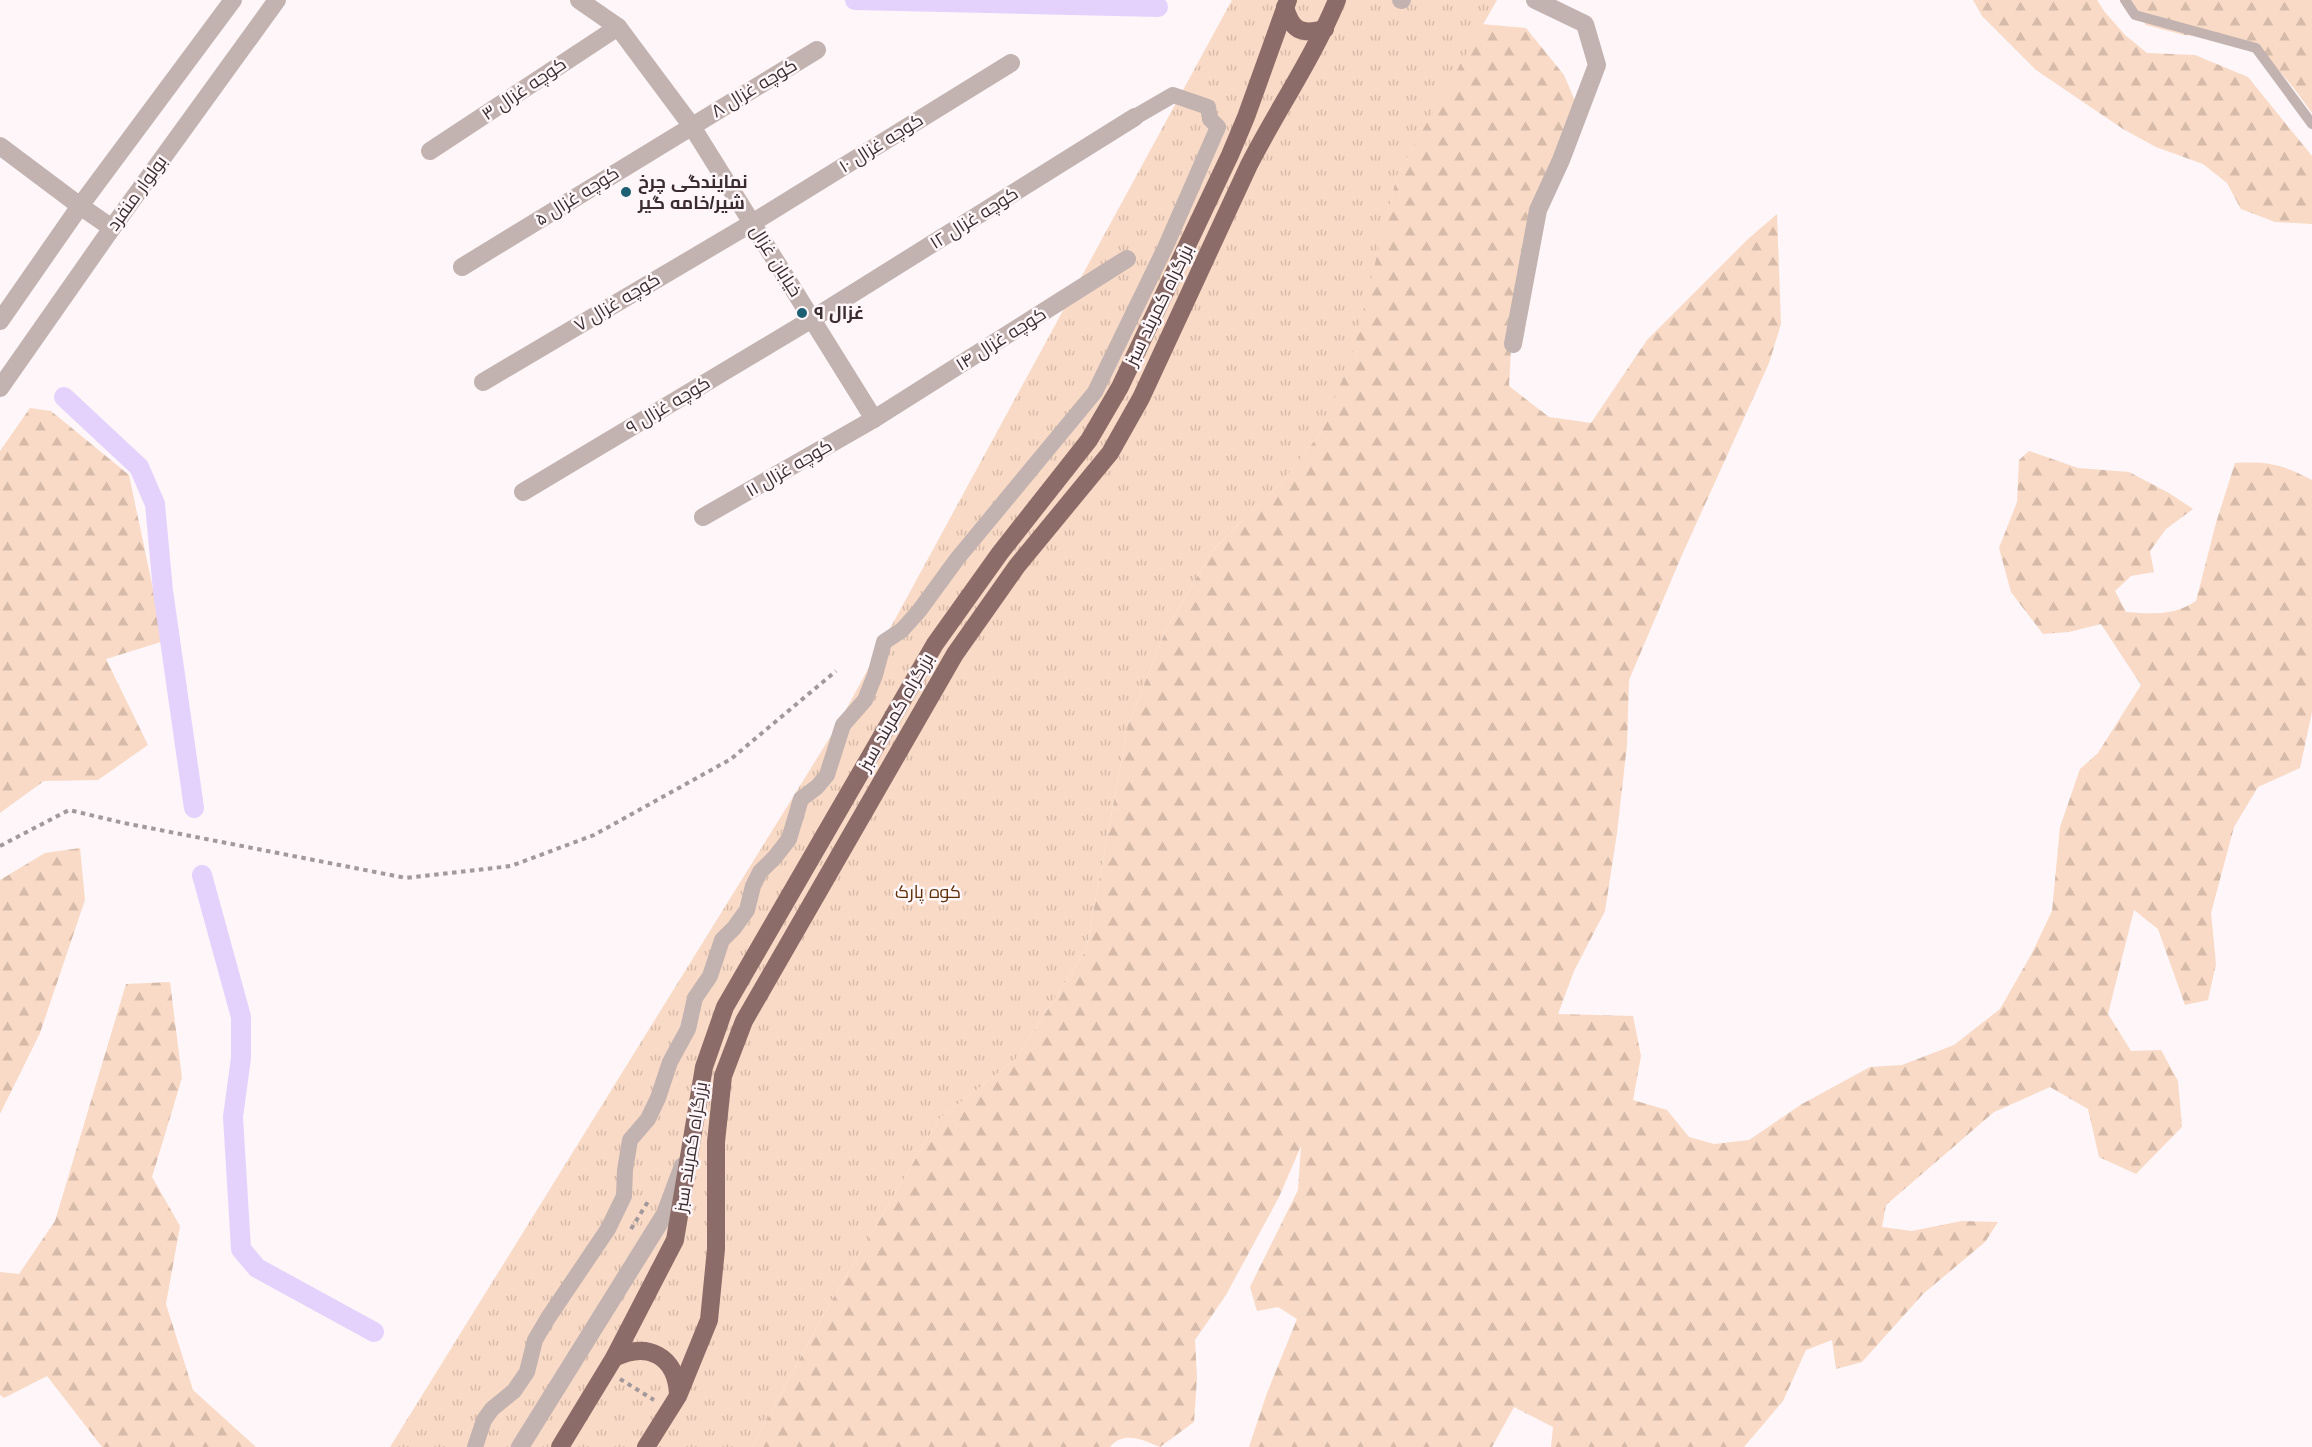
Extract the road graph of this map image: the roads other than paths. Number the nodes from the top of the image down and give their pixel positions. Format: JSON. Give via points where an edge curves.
{"nodes":[{"id":1,"x":233,"y":0,"type":"edge"},
{"id":2,"x":278,"y":0,"type":"edge"},
{"id":3,"x":579,"y":0,"type":"edge"},
{"id":4,"x":1337,"y":0,"type":"edge"},
{"id":5,"x":1535,"y":0,"type":"edge"},
{"id":6,"x":2125,"y":0,"type":"edge"},
{"id":7,"x":1287,"y":4,"type":"edge"},
{"id":8,"x":618,"y":27,"type":"junction"},
{"id":9,"x":1325,"y":29,"type":"junction"},
{"id":10,"x":817,"y":50,"type":"dead end"},
{"id":11,"x":1011,"y":63,"type":"dead end"},
{"id":12,"x":1135,"y":117,"type":"joint"},
{"id":13,"x":2312,"y":124,"type":"edge"},
{"id":14,"x":691,"y":125,"type":"junction"},
{"id":15,"x":0,"y":146,"type":"edge"},
{"id":16,"x":430,"y":151,"type":"dead end"},
{"id":17,"x":80,"y":206,"type":"junction"},
{"id":18,"x":752,"y":223,"type":"junction"},
{"id":19,"x":112,"y":228,"type":"junction"},
{"id":20,"x":1127,"y":259,"type":"dead end"},
{"id":21,"x":462,"y":267,"type":"dead end"},
{"id":22,"x":812,"y":319,"type":"junction"},
{"id":23,"x":0,"y":321,"type":"edge"},
{"id":24,"x":1513,"y":344,"type":"dead end"},
{"id":25,"x":483,"y":382,"type":"dead end"},
{"id":26,"x":0,"y":388,"type":"edge"},
{"id":27,"x":874,"y":418,"type":"junction"},
{"id":28,"x":523,"y":492,"type":"dead end"},
{"id":29,"x":703,"y":517,"type":"dead end"},
{"id":30,"x":692,"y":1142,"type":"junction"},
{"id":31,"x":610,"y":1364,"type":"junction"},
{"id":32,"x":674,"y":1403,"type":"junction"},
{"id":33,"x":475,"y":1447,"type":"edge"},
{"id":34,"x":520,"y":1447,"type":"edge"},
{"id":35,"x":560,"y":1447,"type":"edge"},
{"id":36,"x":646,"y":1447,"type":"edge"}],
"edges":[{"from":1,"to":17,"type":"street","name":"بولوار منفرد"},
{"from":2,"to":19,"type":"street","name":"بولوار منفرد"},
{"from":3,"to":8,"type":"street","name":"خیابان غزال"},
{"from":4,"to":9,"type":"highway","name":"بزرگراه کمربند سبز"},
{"from":5,"to":24,"type":"street","via":[[1585,24],[1597,64],[1538,210]]},
{"from":6,"to":13,"type":"lane","via":[[2135,15],[2256,48]]},
{"from":7,"to":9,"type":"highway","via":[[1289,19],[1298,29]]},
{"from":7,"to":30,"type":"highway","name":"بزرگراه کمربند سبز","via":[[1238,136],[1120,387],[1089,440],[999,553],[935,644],[725,1007],[704,1067]]},
{"from":8,"to":14,"type":"street","name":"خیابان غزال"},
{"from":8,"to":16,"type":"street","name":"کوچه غزال ۳"},
{"from":9,"to":32,"type":"highway","name":"بزرگراه کمربند سبز","via":[[1263,138],[1141,398],[1110,453],[1017,566],[955,654],[744,1021],[723,1076],[716,1142],[716,1249],[709,1320]]},
{"from":10,"to":14,"type":"street","name":"کوچه غزال ۸"},
{"from":11,"to":18,"type":"street","name":"کوچه غزال ۱۰"},
{"from":12,"to":22,"type":"street","name":"کوچه غزال ۱۲"},
{"from":12,"to":33,"type":"street","via":[[1173,94],[1208,107],[1210,118],[1218,127],[1100,382],[919,611],[884,642],[865,700],[843,725],[827,775],[801,799],[789,839],[760,872],[747,910],[722,940],[710,976],[695,998],[688,1029],[670,1062],[658,1098],[648,1119],[630,1140],[624,1196],[616,1213],[535,1340],[527,1372],[514,1391],[488,1414]]},
{"from":14,"to":18,"type":"street","name":"خیابان غزال"},
{"from":14,"to":21,"type":"street","name":"کوچه غزال ۵"},
{"from":15,"to":17,"type":"street"},
{"from":17,"to":19,"type":"street"},
{"from":17,"to":23,"type":"street","name":"بولوار منفرد"},
{"from":18,"to":22,"type":"street","name":"خیابان غزال"},
{"from":18,"to":25,"type":"street","name":"کوچه غزال ۷"},
{"from":19,"to":26,"type":"street","name":"بولوار منفرد"},
{"from":20,"to":27,"type":"street","name":"کوچه غزال ۱۴"},
{"from":22,"to":27,"type":"street","name":"خیابان غزال"},
{"from":22,"to":28,"type":"street","name":"کوچه غزال ۹"},
{"from":27,"to":29,"type":"street","name":"کوچه غزال ۱۱"},
{"from":30,"to":31,"type":"highway","name":"بزرگراه کمربند سبز","via":[[675,1240]]},
{"from":30,"to":34,"type":"street","via":[[665,1214]]},
{"from":31,"to":32,"type":"highway","via":[[628,1350],[659,1355],[671,1366],[677,1380]]},
{"from":31,"to":35,"type":"highway","name":"بزرگراه کمربند سبز"},
{"from":32,"to":36,"type":"highway","name":"بزرگراه کمربند سبز"}]}
